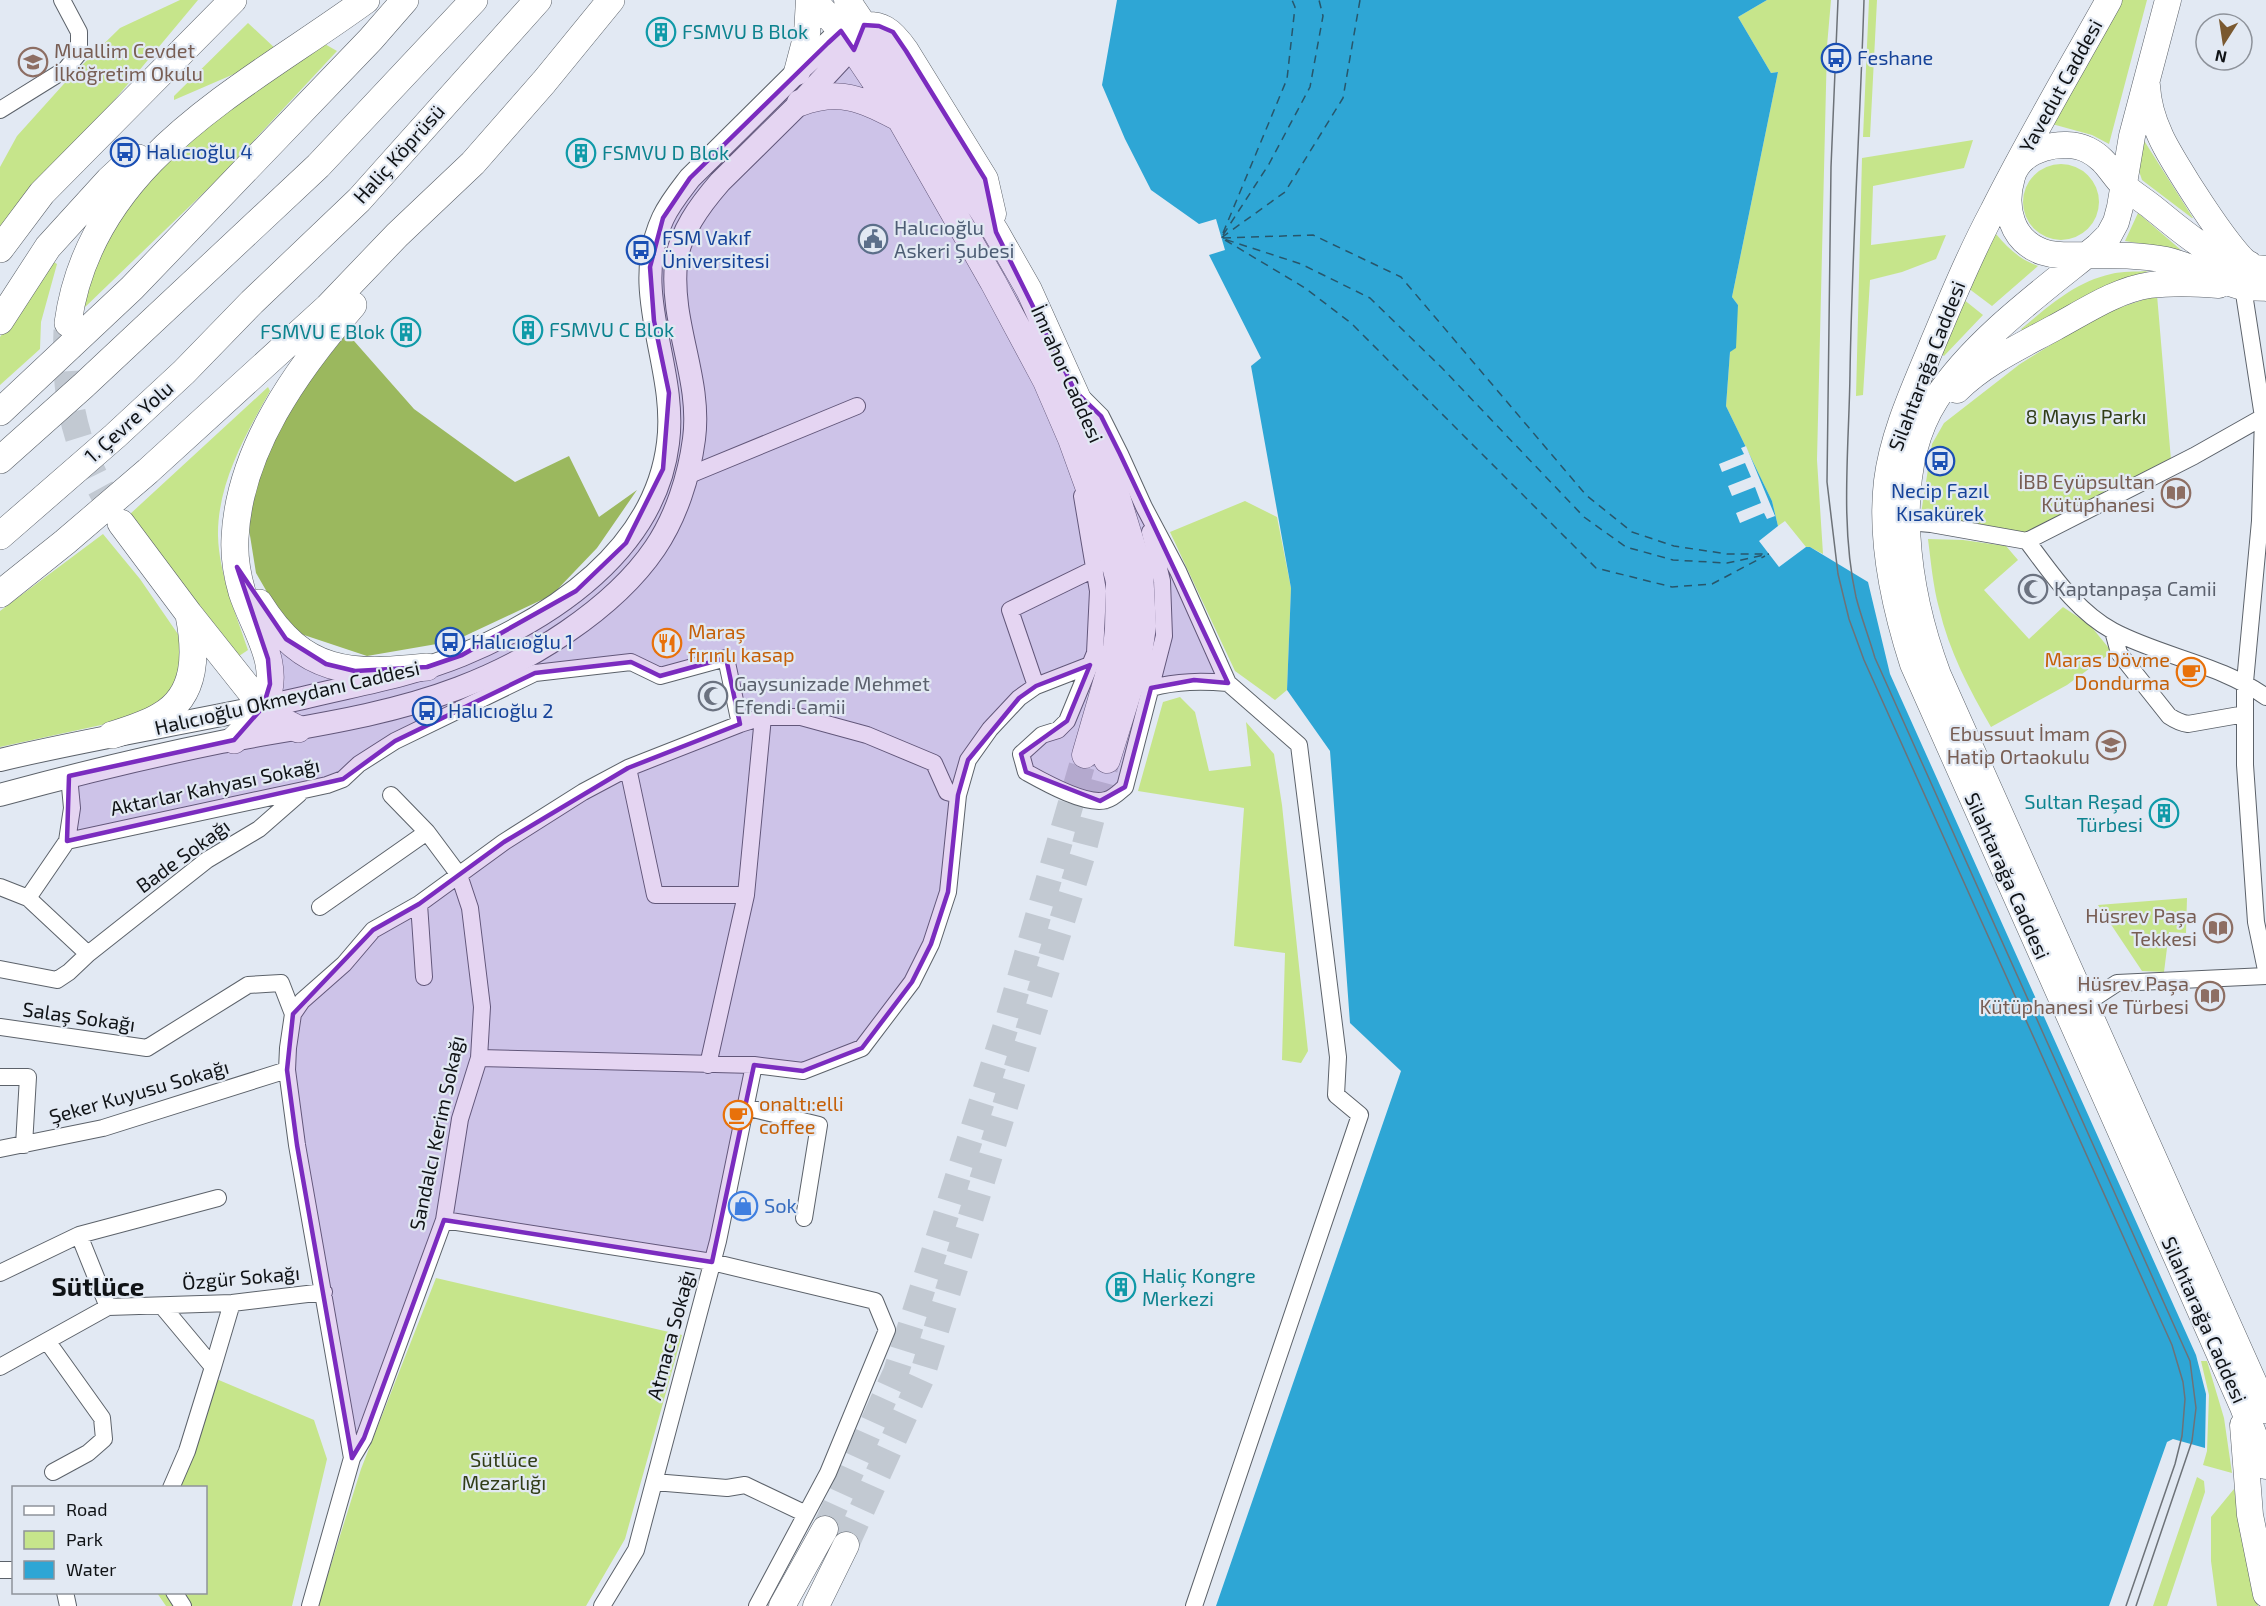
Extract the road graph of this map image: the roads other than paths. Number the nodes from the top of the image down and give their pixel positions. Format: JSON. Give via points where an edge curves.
{"nodes":[{"id":1,"x":62,"y":0,"type":"edge"},
{"id":2,"x":233,"y":0,"type":"edge"},
{"id":3,"x":366,"y":0,"type":"edge"},
{"id":4,"x":405,"y":0,"type":"edge"},
{"id":5,"x":474,"y":0,"type":"edge"},
{"id":6,"x":538,"y":0,"type":"edge"},
{"id":7,"x":611,"y":0,"type":"edge"},
{"id":8,"x":809,"y":0,"type":"edge"},
{"id":9,"x":814,"y":0,"type":"edge"},
{"id":10,"x":847,"y":0,"type":"edge"},
{"id":11,"x":2109,"y":0,"type":"edge"},
{"id":12,"x":2168,"y":0,"type":"edge"},
{"id":13,"x":852,"y":35,"type":"junction"},
{"id":14,"x":797,"y":72,"type":"junction"},
{"id":15,"x":2146,"y":80,"type":"junction"},
{"id":16,"x":800,"y":103,"type":"junction"},
{"id":17,"x":0,"y":110,"type":"edge"},
{"id":18,"x":900,"y":119,"type":"junction"},
{"id":19,"x":157,"y":154,"type":"junction"},
{"id":20,"x":2013,"y":171,"type":"junction"},
{"id":21,"x":2123,"y":184,"type":"junction"},
{"id":22,"x":0,"y":249,"type":"edge"},
{"id":23,"x":2088,"y":255,"type":"junction"},
{"id":24,"x":2259,"y":278,"type":"edge"},
{"id":25,"x":252,"y":302,"type":"joint"},
{"id":26,"x":0,"y":321,"type":"edge"},
{"id":27,"x":68,"y":323,"type":"tunnel mouth"},
{"id":28,"x":296,"y":354,"type":"junction"},
{"id":29,"x":1075,"y":391,"type":"junction"},
{"id":30,"x":2264,"y":399,"type":"edge"},
{"id":31,"x":856,"y":406,"type":"dead end"},
{"id":32,"x":0,"y":412,"type":"edge"},
{"id":33,"x":2263,"y":417,"type":"junction"},
{"id":34,"x":1923,"y":426,"type":"junction"},
{"id":35,"x":1071,"y":439,"type":"junction"},
{"id":36,"x":0,"y":460,"type":"edge"},
{"id":37,"x":687,"y":476,"type":"junction"},
{"id":38,"x":1144,"y":507,"type":"junction"},
{"id":39,"x":1908,"y":522,"type":"junction"},
{"id":40,"x":121,"y":523,"type":"tunnel mouth"},
{"id":41,"x":0,"y":536,"type":"edge"},
{"id":42,"x":2027,"y":541,"type":"junction"},
{"id":43,"x":237,"y":567,"type":"junction"},
{"id":44,"x":1096,"y":568,"type":"junction"},
{"id":45,"x":0,"y":594,"type":"edge"},
{"id":46,"x":189,"y":614,"type":"junction"},
{"id":47,"x":2114,"y":631,"type":"junction"},
{"id":48,"x":530,"y":665,"type":"junction"},
{"id":49,"x":1090,"y":665,"type":"junction"},
{"id":50,"x":427,"y":667,"type":"junction"},
{"id":51,"x":2245,"y":682,"type":"junction"},
{"id":52,"x":1228,"y":683,"type":"junction"},
{"id":53,"x":1036,"y":686,"type":"junction"},
{"id":54,"x":1151,"y":688,"type":"junction"},
{"id":55,"x":2266,"y":697,"type":"edge"},
{"id":56,"x":263,"y":707,"type":"junction"},
{"id":57,"x":2245,"y":714,"type":"junction"},
{"id":58,"x":763,"y":717,"type":"junction"},
{"id":59,"x":740,"y":724,"type":"junction"},
{"id":60,"x":298,"y":729,"type":"junction"},
{"id":61,"x":112,"y":735,"type":"junction"},
{"id":62,"x":234,"y":740,"type":"junction"},
{"id":63,"x":0,"y":760,"type":"edge"},
{"id":64,"x":628,"y":768,"type":"junction"},
{"id":65,"x":69,"y":777,"type":"junction"},
{"id":66,"x":301,"y":792,"type":"junction"},
{"id":67,"x":0,"y":795,"type":"edge"},
{"id":68,"x":391,"y":795,"type":"dead end"},
{"id":69,"x":958,"y":795,"type":"junction"},
{"id":70,"x":427,"y":832,"type":"junction"},
{"id":71,"x":67,"y":841,"type":"junction"},
{"id":72,"x":459,"y":875,"type":"junction"},
{"id":73,"x":0,"y":887,"type":"edge"},
{"id":74,"x":746,"y":895,"type":"junction"},
{"id":75,"x":28,"y":898,"type":"junction"},
{"id":76,"x":419,"y":904,"type":"junction"},
{"id":77,"x":320,"y":907,"type":"dead end"},
{"id":78,"x":87,"y":954,"type":"junction"},
{"id":79,"x":0,"y":969,"type":"edge"},
{"id":80,"x":2266,"y":970,"type":"edge"},
{"id":81,"x":2266,"y":976,"type":"edge"},
{"id":82,"x":424,"y":977,"type":"dead end"},
{"id":83,"x":2085,"y":1004,"type":"junction"},
{"id":84,"x":293,"y":1014,"type":"junction"},
{"id":85,"x":0,"y":1027,"type":"edge"},
{"id":86,"x":479,"y":1058,"type":"junction"},
{"id":87,"x":708,"y":1065,"type":"junction"},
{"id":88,"x":754,"y":1065,"type":"junction"},
{"id":89,"x":287,"y":1071,"type":"junction"},
{"id":90,"x":0,"y":1077,"type":"edge"},
{"id":91,"x":745,"y":1107,"type":"junction"},
{"id":92,"x":24,"y":1144,"type":"junction"},
{"id":93,"x":0,"y":1149,"type":"edge"},
{"id":94,"x":219,"y":1198,"type":"dead end"},
{"id":95,"x":804,"y":1218,"type":"dead end"},
{"id":96,"x":444,"y":1220,"type":"junction"},
{"id":97,"x":79,"y":1235,"type":"junction"},
{"id":98,"x":712,"y":1262,"type":"junction"},
{"id":99,"x":0,"y":1273,"type":"edge"},
{"id":100,"x":324,"y":1292,"type":"junction"},
{"id":101,"x":232,"y":1304,"type":"junction"},
{"id":102,"x":162,"y":1306,"type":"junction"},
{"id":103,"x":108,"y":1307,"type":"junction"},
{"id":104,"x":47,"y":1341,"type":"junction"},
{"id":105,"x":213,"y":1366,"type":"junction"},
{"id":106,"x":0,"y":1367,"type":"edge"},
{"id":107,"x":2254,"y":1409,"type":"edge"},
{"id":108,"x":352,"y":1458,"type":"junction"},
{"id":109,"x":2266,"y":1467,"type":"edge"},
{"id":110,"x":53,"y":1472,"type":"dead end"},
{"id":111,"x":654,"y":1482,"type":"junction"},
{"id":112,"x":172,"y":1486,"type":"edge"},
{"id":113,"x":815,"y":1521,"type":"junction"},
{"id":114,"x":846,"y":1545,"type":"tunnel mouth"},
{"id":115,"x":2266,"y":1594,"type":"edge"},
{"id":116,"x":310,"y":1606,"type":"edge"},
{"id":117,"x":602,"y":1606,"type":"edge"},
{"id":118,"x":757,"y":1606,"type":"edge"},
{"id":119,"x":782,"y":1606,"type":"edge"},
{"id":120,"x":816,"y":1606,"type":"edge"},
{"id":121,"x":1194,"y":1606,"type":"edge"}],
"edges":[{"from":1,"to":17,"type":"street","via":[[79,32],[79,53],[66,69]]},
{"from":2,"to":22,"type":"highway","via":[[42,193]]},
{"from":3,"to":19,"type":"highway","via":[[222,99]]},
{"from":4,"to":32,"type":"highway","via":[[132,288]]},
{"from":5,"to":36,"type":"highway","via":[[318,166]]},
{"from":6,"to":25,"type":"highway","name":"Haliç Köprüsü","via":[[360,200]]},
{"from":7,"to":28,"type":"highway","via":[[473,163],[398,235]]},
{"from":8,"to":14,"type":"main road","via":[[807,34]]},
{"from":9,"to":13,"type":"main road"},
{"from":10,"to":13,"type":"main road"},
{"from":11,"to":20,"type":"main road","name":"Yavedut Caddesi"},
{"from":12,"to":15,"type":"main road"},
{"from":13,"to":14,"type":"main road","name":"Halıcıoğlu Okmeydanı Caddesi"},
{"from":13,"to":16,"type":"main road","name":"Halıcıoğlu Okmeydanı Caddesi"},
{"from":13,"to":18,"type":"main road","name":"İmrahor Caddesi"},
{"from":13,"to":29,"type":"main road","name":"İmrahor Caddesi","via":[[879,26],[893,32],[906,51],[984,179],[996,232],[1029,290]]},
{"from":14,"to":50,"type":"main road","name":"Halıcıoğlu Okmeydanı Caddesi","via":[[690,178],[663,218],[654,241],[651,296],[669,393],[668,444],[663,469],[626,543],[603,567],[546,612],[462,655]]},
{"from":15,"to":21,"type":"main road"},
{"from":15,"to":24,"type":"main road","via":[[2153,117],[2170,154],[2221,234]]},
{"from":16,"to":18,"type":"main road","via":[[815,97],[846,96]]},
{"from":16,"to":37,"type":"main road","name":"Halıcıoğlu Okmeydanı Caddesi","via":[[707,196],[681,243],[676,262],[677,303],[696,407]]},
{"from":18,"to":35,"type":"main road","name":"İmrahor Caddesi","via":[[1003,299]]},
{"from":19,"to":26,"type":"highway","via":[[136,159],[109,180],[48,247]]},
{"from":19,"to":27,"type":"highway","via":[[126,189],[92,241],[77,278]]},
{"from":20,"to":21,"type":"main road","via":[[2035,151],[2065,144],[2090,151],[2109,165]]},
{"from":20,"to":23,"type":"main road","via":[[2007,201],[2010,219],[2027,244],[2043,252]]},
{"from":20,"to":107,"type":"main road","name":"Silahtarağa Caddesi","via":[[1955,289],[1919,376],[1891,459],[1886,512],[1894,588],[1904,637],[1928,702]]},
{"from":21,"to":23,"type":"main road","via":[[2116,222],[2109,235]]},
{"from":21,"to":24,"type":"main road","via":[[2212,253],[2240,264]]},
{"from":23,"to":24,"type":"main road","via":[[2139,256]]},
{"from":23,"to":34,"type":"main road","name":"Silahtarağa Caddesi","via":[[1971,356],[1935,400]]},
{"from":24,"to":30,"type":"street"},
{"from":24,"to":34,"type":"main road","via":[[2149,285],[2123,292],[1977,373]]},
{"from":25,"to":41,"type":"highway","name":"1. Çevre Yolu","via":[[116,436]]},
{"from":28,"to":43,"type":"highway","via":[[249,471],[237,518]]},
{"from":28,"to":45,"type":"highway"},
{"from":29,"to":35,"type":"main road","name":"İmrahor Caddesi","via":[[1132,538],[1141,580],[1143,626],[1139,654],[1096,758],[1116,648],[1119,580]]},
{"from":29,"to":38,"type":"street","via":[[1101,416]]},
{"from":30,"to":33,"type":"street"},
{"from":31,"to":37,"type":"street"},
{"from":33,"to":42,"type":"street"},
{"from":33,"to":51,"type":"street","via":[[2260,521]]},
{"from":34,"to":39,"type":"main road","name":"Silahtarağa Caddesi","via":[[1909,481]]},
{"from":35,"to":44,"type":"street"},
{"from":37,"to":48,"type":"main road","name":"Halıcıoğlu Okmeydanı Caddesi","via":[[655,548],[630,578]]},
{"from":38,"to":52,"type":"street","via":[[1178,571]]},
{"from":38,"to":54,"type":"street","via":[[1162,581],[1164,636]]},
{"from":39,"to":42,"type":"street"},
{"from":39,"to":83,"type":"main road","name":"Silahtarağa Caddesi","via":[[1913,580],[1929,653]]},
{"from":40,"to":46,"type":"highway"},
{"from":42,"to":47,"type":"street","via":[[2066,591]]},
{"from":43,"to":50,"type":"highway","via":[[272,624],[312,657],[355,671]]},
{"from":43,"to":56,"type":"highway","via":[[268,659],[270,684]]},
{"from":44,"to":49,"type":"street","via":[[1095,653]]},
{"from":44,"to":53,"type":"street","via":[[1010,610]]},
{"from":46,"to":56,"type":"highway"},
{"from":46,"to":61,"type":"highway","via":[[194,657],[188,684],[176,704],[163,715]]},
{"from":47,"to":51,"type":"street"},
{"from":47,"to":57,"type":"street","via":[[2119,653],[2174,720],[2188,724]]},
{"from":48,"to":59,"type":"street","name":"Aktarlar Kahyası Sokağı","via":[[631,662],[660,676],[726,658]]},
{"from":48,"to":60,"type":"main road","name":"Halıcıoğlu Okmeydanı Caddesi","via":[[417,702]]},
{"from":48,"to":66,"type":"street","name":"Aktarlar Kahyası Sokağı","via":[[395,741],[343,779]]},
{"from":49,"to":53,"type":"street"},
{"from":49,"to":54,"type":"street","via":[[1067,721],[1042,735],[1021,754],[1026,772],[1087,800],[1107,800],[1125,787]]},
{"from":50,"to":56,"type":"main road","name":"Halıcıoğlu Okmeydanı Caddesi"},
{"from":51,"to":55,"type":"street"},
{"from":51,"to":57,"type":"street"},
{"from":52,"to":54,"type":"street","via":[[1194,680]]},
{"from":52,"to":121,"type":"street","via":[[1299,744],[1338,1058],[1336,1095],[1360,1115]]},
{"from":53,"to":69,"type":"street","via":[[990,729],[968,760]]},
{"from":56,"to":60,"type":"highway"},
{"from":56,"to":61,"type":"main road","name":"Halıcıoğlu Okmeydanı Caddesi"},
{"from":56,"to":62,"type":"highway"},
{"from":57,"to":80,"type":"street","via":[[2256,922]]},
{"from":58,"to":59,"type":"street"},
{"from":58,"to":69,"type":"street","via":[[801,717],[867,735],[934,764],[947,792]]},
{"from":58,"to":74,"type":"street"},
{"from":59,"to":64,"type":"street"},
{"from":60,"to":62,"type":"main road","name":"Halıcıoğlu Okmeydanı Caddesi"},
{"from":61,"to":63,"type":"main road","name":"Halıcıoğlu Okmeydanı Caddesi"},
{"from":62,"to":65,"type":"main road","name":"Halıcıoğlu Okmeydanı Caddesi"},
{"from":64,"to":72,"type":"street","via":[[533,823]]},
{"from":64,"to":74,"type":"street","via":[[655,895]]},
{"from":65,"to":67,"type":"main road","name":"Halıcıoğlu Okmeydanı Caddesi"},
{"from":65,"to":71,"type":"street","via":[[72,808]]},
{"from":66,"to":71,"type":"street","name":"Aktarlar Kahyası Sokağı"},
{"from":66,"to":78,"type":"street","name":"Bade Sokağı","via":[[259,829],[207,860]]},
{"from":68,"to":70,"type":"street","name":"Sandalcı Kerim Sokağı"},
{"from":69,"to":88,"type":"street","via":[[948,892],[932,944],[912,982],[862,1048],[802,1071]]},
{"from":70,"to":72,"type":"street","name":"Sandalcı Kerim Sokağı"},
{"from":70,"to":77,"type":"street"},
{"from":71,"to":75,"type":"street"},
{"from":72,"to":76,"type":"street"},
{"from":72,"to":86,"type":"street","name":"Sandalcı Kerim Sokağı","via":[[470,908],[482,1007]]},
{"from":73,"to":75,"type":"street"},
{"from":74,"to":87,"type":"street"},
{"from":75,"to":78,"type":"street"},
{"from":76,"to":82,"type":"street"},
{"from":76,"to":84,"type":"street","via":[[373,930]]},
{"from":78,"to":79,"type":"street","name":"Bade Sokağı","via":[[57,980]]},
{"from":81,"to":83,"type":"street","via":[[2117,983]]},
{"from":83,"to":107,"type":"main road","name":"Silahtarağa Caddesi"},
{"from":84,"to":85,"type":"street","name":"Salaş Sokağı","via":[[281,983],[248,985],[147,1048]]},
{"from":84,"to":89,"type":"street"},
{"from":86,"to":87,"type":"street"},
{"from":86,"to":96,"type":"street","name":"Sandalcı Kerim Sokağı","via":[[460,1119]]},
{"from":87,"to":88,"type":"street"},
{"from":88,"to":91,"type":"street","name":"Atmaca Sokağı"},
{"from":89,"to":92,"type":"street","name":"Şeker Kuyusu Sokağı","via":[[103,1128]]},
{"from":89,"to":100,"type":"street"},
{"from":90,"to":92,"type":"street","via":[[28,1077]]},
{"from":91,"to":95,"type":"street","via":[[819,1125]]},
{"from":91,"to":98,"type":"street","name":"Atmaca Sokağı"},
{"from":92,"to":93,"type":"street","name":"Şeker Kuyusu Sokağı"},
{"from":94,"to":97,"type":"street"},
{"from":96,"to":98,"type":"street"},
{"from":96,"to":108,"type":"street","name":"Sandalcı Kerim Sokağı","via":[[364,1438]]},
{"from":97,"to":99,"type":"street"},
{"from":97,"to":103,"type":"street"},
{"from":98,"to":111,"type":"street","name":"Atmaca Sokağı"},
{"from":98,"to":113,"type":"street","via":[[874,1301],[887,1330],[828,1473]]},
{"from":100,"to":101,"type":"street","name":"Özgür Sokağı"},
{"from":100,"to":108,"type":"street"},
{"from":101,"to":102,"type":"street","name":"Özgür Sokağı"},
{"from":101,"to":105,"type":"street"},
{"from":102,"to":103,"type":"street","name":"Özgür Sokağı"},
{"from":102,"to":105,"type":"street"},
{"from":103,"to":104,"type":"street"},
{"from":104,"to":106,"type":"street"},
{"from":104,"to":110,"type":"street","via":[[102,1418],[104,1439],[88,1453]]},
{"from":105,"to":112,"type":"street"},
{"from":107,"to":109,"type":"main road","name":"Silahtarağa Caddesi"},
{"from":107,"to":115,"type":"main road","via":[[2247,1494]]},
{"from":108,"to":116,"type":"street"},
{"from":111,"to":113,"type":"street","via":[[728,1488],[745,1485]]},
{"from":111,"to":117,"type":"street","name":"Atmaca Sokağı","via":[[636,1550]]},
{"from":113,"to":118,"type":"street"},
{"from":113,"to":119,"type":"main road"},
{"from":114,"to":120,"type":"main road"}]}
